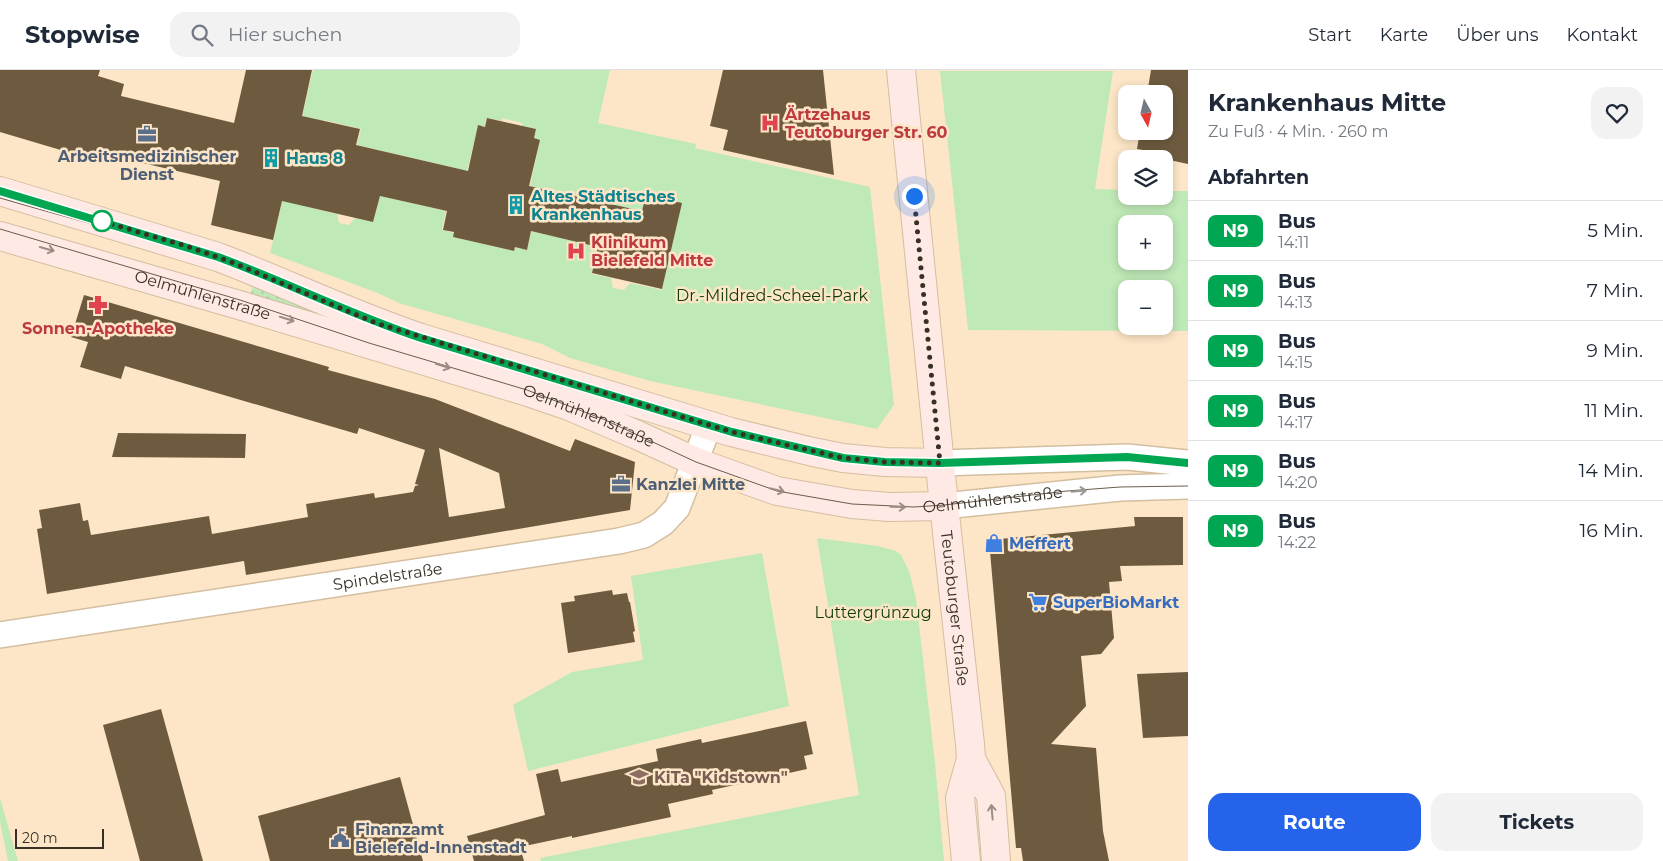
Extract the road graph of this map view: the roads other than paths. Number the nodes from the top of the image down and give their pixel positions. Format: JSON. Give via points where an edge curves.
{"nodes":[{"id":1,"x":901,"y":70,"type":"edge"},
{"id":2,"x":0,"y":192,"type":"edge"},
{"id":3,"x":0,"y":236,"type":"edge"},
{"id":4,"x":709,"y":425,"type":"junction"},
{"id":5,"x":696,"y":462,"type":"junction"},
{"id":6,"x":940,"y":463,"type":"junction"},
{"id":7,"x":1188,"y":463,"type":"edge"},
{"id":8,"x":1188,"y":486,"type":"edge"},
{"id":9,"x":944,"y":506,"type":"junction"},
{"id":10,"x":0,"y":635,"type":"edge"},
{"id":11,"x":971,"y":759,"type":"junction"},
{"id":12,"x":966,"y":861,"type":"edge"},
{"id":13,"x":996,"y":861,"type":"edge"}],
"edges":[{"from":1,"to":6,"type":"street","name":"Teutoburger Straße"},
{"from":2,"to":4,"type":"street","name":"Oelmühlenstraße","via":[[218,257],[412,335]]},
{"from":3,"to":5,"type":"street","name":"Oelmühlenstraße","one_way":true,"via":[[528,392],[569,406]]},
{"from":4,"to":5,"type":"street","name":"Spindelstraße"},
{"from":4,"to":6,"type":"street","name":"Oelmühlenstraße","via":[[843,458]]},
{"from":5,"to":9,"type":"street","name":"Oelmühlenstraße","one_way":true,"via":[[777,491],[842,503],[889,507]]},
{"from":5,"to":10,"type":"street","name":"Spindelstraße","via":[[677,508],[663,523],[644,534],[620,541]]},
{"from":6,"to":7,"type":"street","name":"Oelmühlenstraße","via":[[1127,457]]},
{"from":6,"to":9,"type":"street","name":"Teutoburger Straße"},
{"from":9,"to":8,"type":"street","name":"Oelmühlenstraße","one_way":true,"via":[[1120,488]]},
{"from":9,"to":11,"type":"street","name":"Teutoburger Straße"},
{"from":11,"to":12,"type":"street","name":"Teutoburger Straße","via":[[960,798]]},
{"from":13,"to":11,"type":"street","name":"Teutoburger Straße","one_way":true,"via":[[991,796]]}]}
